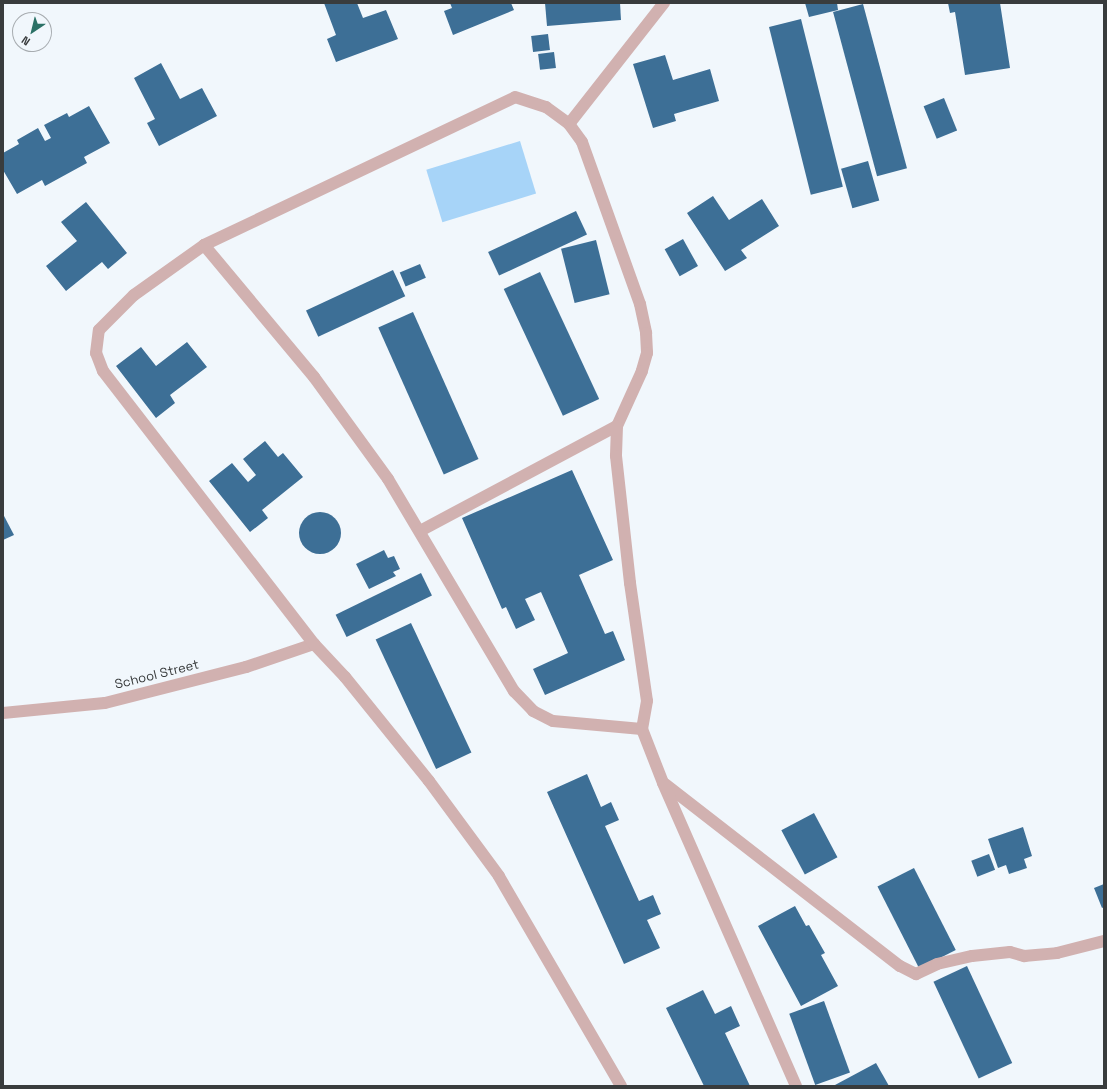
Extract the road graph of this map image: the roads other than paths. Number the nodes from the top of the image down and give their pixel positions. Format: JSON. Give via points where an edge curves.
{"nodes":[{"id":1,"x":664,"y":3,"type":"edge"},
{"id":2,"x":569,"y":124,"type":"junction"},
{"id":3,"x":204,"y":245,"type":"junction"},
{"id":4,"x":618,"y":426,"type":"junction"},
{"id":5,"x":420,"y":532,"type":"junction"},
{"id":6,"x":314,"y":644,"type":"junction"},
{"id":7,"x":3,"y":713,"type":"edge"},
{"id":8,"x":642,"y":729,"type":"junction"},
{"id":9,"x":663,"y":783,"type":"junction"},
{"id":10,"x":1104,"y":940,"type":"edge"},
{"id":11,"x":621,"y":1086,"type":"edge"},
{"id":12,"x":796,"y":1086,"type":"edge"}],
"edges":[{"from":1,"to":2,"type":"street"},
{"from":2,"to":3,"type":"street","via":[[546,107],[515,97]]},
{"from":2,"to":4,"type":"street","via":[[582,142],[640,304],[646,333],[647,353],[642,371]]},
{"from":3,"to":5,"type":"street","via":[[319,383],[388,479]]},
{"from":3,"to":6,"type":"street","via":[[134,295],[99,330],[96,353],[103,371]]},
{"from":4,"to":5,"type":"street"},
{"from":4,"to":8,"type":"street","via":[[617,464],[630,583],[647,701]]},
{"from":5,"to":8,"type":"street","via":[[514,691],[533,711],[553,722]]},
{"from":6,"to":7,"type":"street","name":"School Street","via":[[217,675],[104,703]]},
{"from":6,"to":11,"type":"street","via":[[345,677],[429,781],[500,876]]},
{"from":8,"to":9,"type":"street"},
{"from":9,"to":10,"type":"street","via":[[900,966],[916,974],[937,964],[972,956],[1010,952],[1024,956],[1057,953]]},
{"from":9,"to":12,"type":"street"}]}
